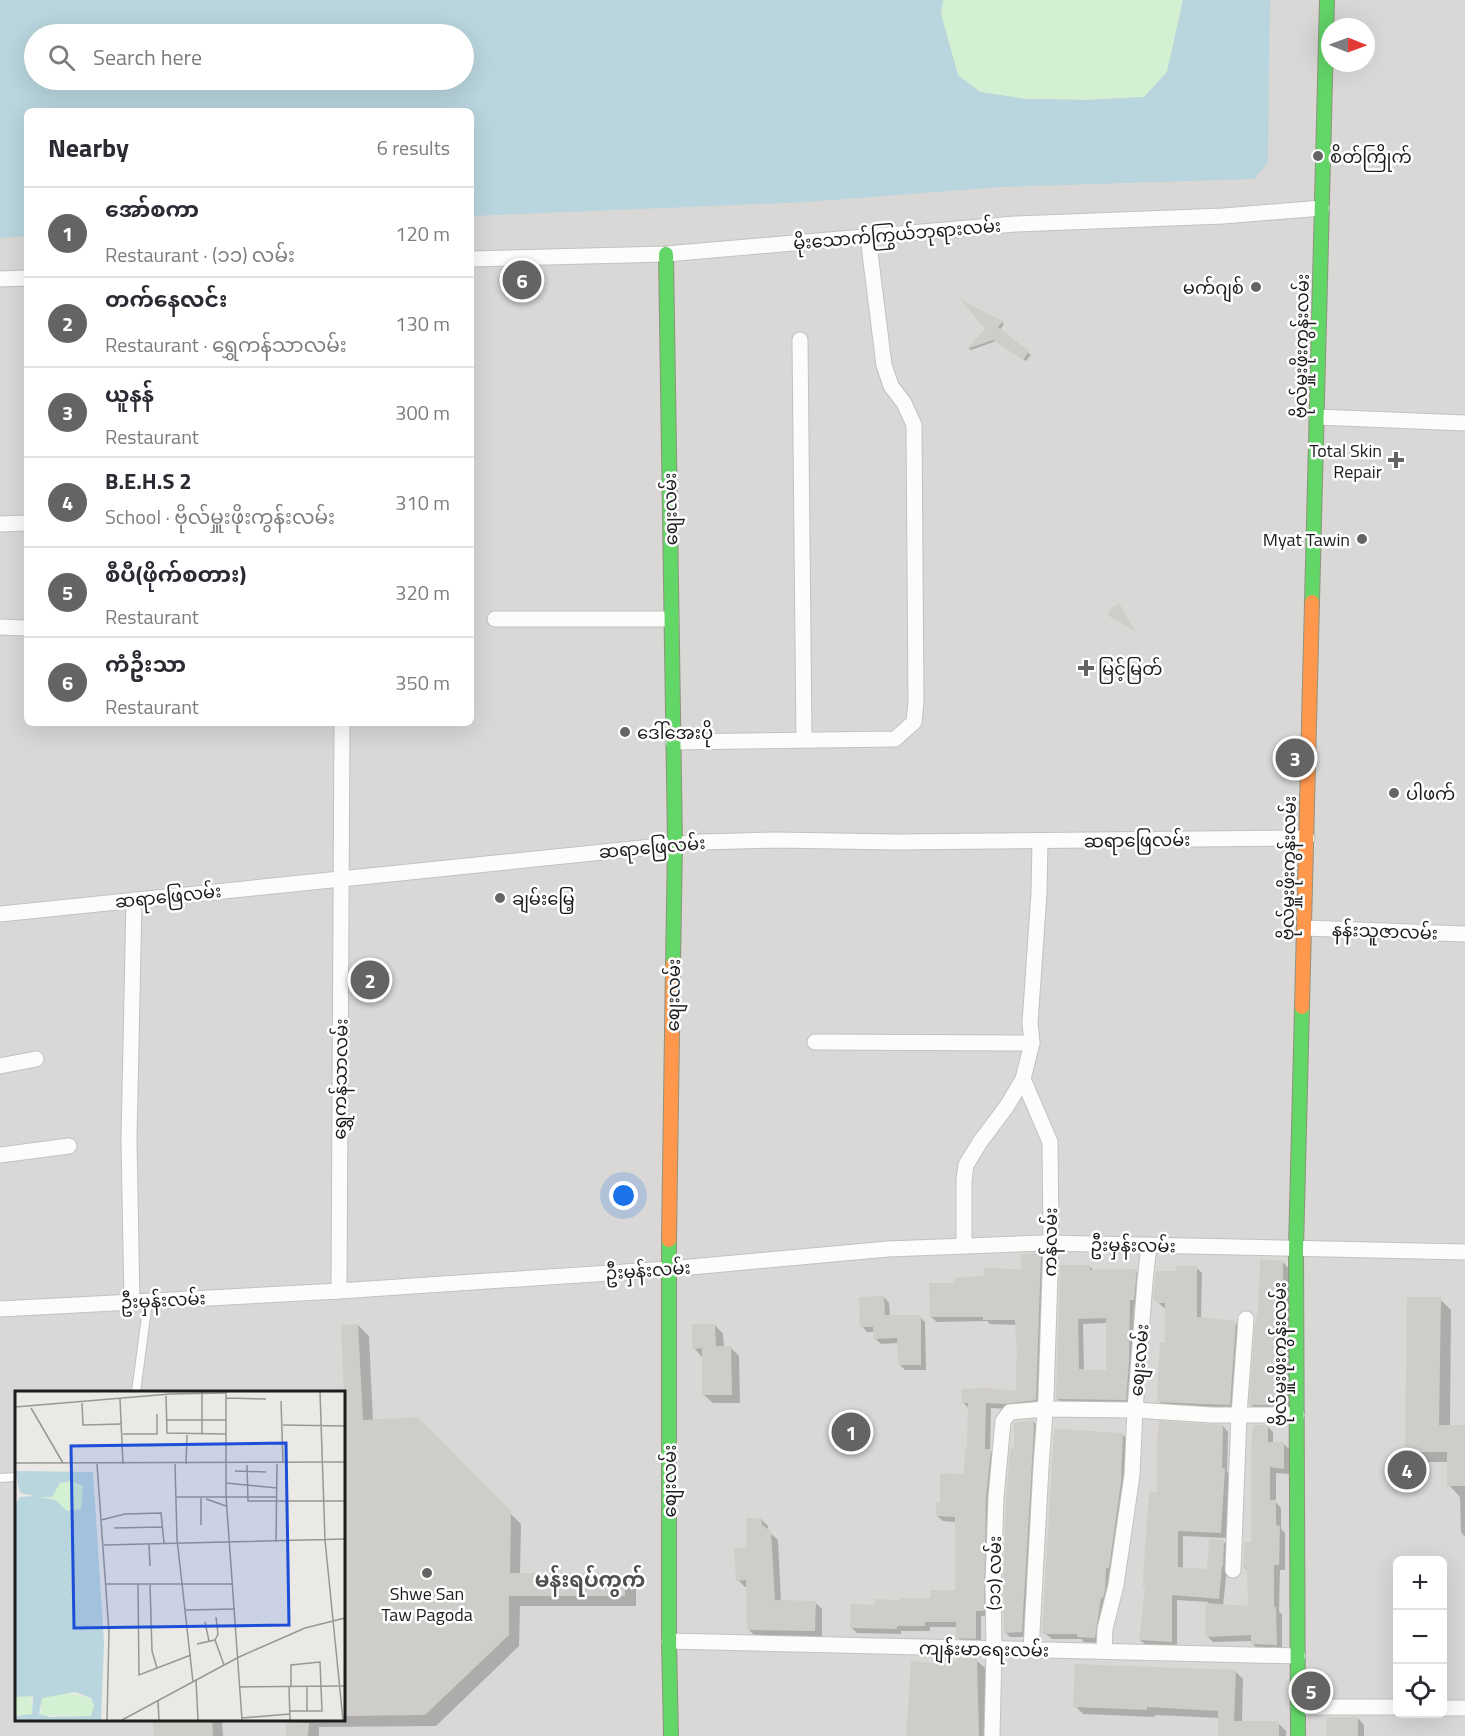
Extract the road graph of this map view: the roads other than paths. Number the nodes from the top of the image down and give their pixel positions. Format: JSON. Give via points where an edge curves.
{"nodes":[{"id":1,"x":1327,"y":0,"type":"edge"},
{"id":2,"x":1322,"y":208,"type":"junction"},
{"id":3,"x":868,"y":237,"type":"junction"},
{"id":4,"x":666,"y":254,"type":"junction"},
{"id":5,"x":474,"y":259,"type":"edge"},
{"id":6,"x":24,"y":278,"type":"edge"},
{"id":7,"x":0,"y":279,"type":"edge"},
{"id":8,"x":800,"y":340,"type":"dead end"},
{"id":9,"x":1317,"y":417,"type":"junction"},
{"id":10,"x":1465,"y":423,"type":"edge"},
{"id":11,"x":0,"y":524,"type":"edge"},
{"id":12,"x":24,"y":524,"type":"edge"},
{"id":13,"x":495,"y":619,"type":"dead end"},
{"id":14,"x":671,"y":619,"type":"junction"},
{"id":15,"x":0,"y":627,"type":"edge"},
{"id":16,"x":24,"y":628,"type":"edge"},
{"id":17,"x":342,"y":726,"type":"edge"},
{"id":18,"x":804,"y":740,"type":"junction"},
{"id":19,"x":673,"y":742,"type":"junction"},
{"id":20,"x":1307,"y":838,"type":"junction"},
{"id":21,"x":1040,"y":841,"type":"junction"},
{"id":22,"x":675,"y":844,"type":"junction"},
{"id":23,"x":342,"y":879,"type":"junction"},
{"id":24,"x":134,"y":900,"type":"junction"},
{"id":25,"x":0,"y":914,"type":"edge"},
{"id":26,"x":1305,"y":928,"type":"junction"},
{"id":27,"x":1465,"y":934,"type":"edge"},
{"id":28,"x":815,"y":1042,"type":"dead end"},
{"id":29,"x":1032,"y":1043,"type":"junction"},
{"id":30,"x":36,"y":1059,"type":"dead end"},
{"id":31,"x":0,"y":1066,"type":"edge"},
{"id":32,"x":1023,"y":1079,"type":"junction"},
{"id":33,"x":69,"y":1146,"type":"dead end"},
{"id":34,"x":0,"y":1155,"type":"edge"},
{"id":35,"x":1051,"y":1243,"type":"junction"},
{"id":36,"x":1149,"y":1245,"type":"junction"},
{"id":37,"x":964,"y":1246,"type":"junction"},
{"id":38,"x":1296,"y":1249,"type":"junction"},
{"id":39,"x":1465,"y":1252,"type":"edge"},
{"id":40,"x":669,"y":1269,"type":"junction"},
{"id":41,"x":339,"y":1291,"type":"junction"},
{"id":42,"x":148,"y":1301,"type":"junction"},
{"id":43,"x":132,"y":1302,"type":"junction"},
{"id":44,"x":0,"y":1309,"type":"edge"},
{"id":45,"x":1246,"y":1319,"type":"dead end"},
{"id":46,"x":136,"y":1391,"type":"edge"},
{"id":47,"x":1045,"y":1409,"type":"junction"},
{"id":48,"x":1135,"y":1410,"type":"junction"},
{"id":49,"x":1297,"y":1414,"type":"junction"},
{"id":50,"x":1239,"y":1415,"type":"junction"},
{"id":51,"x":15,"y":1477,"type":"edge"},
{"id":52,"x":0,"y":1478,"type":"edge"},
{"id":53,"x":1233,"y":1570,"type":"dead end"},
{"id":54,"x":669,"y":1641,"type":"junction"},
{"id":55,"x":994,"y":1649,"type":"junction"},
{"id":56,"x":1031,"y":1650,"type":"junction"},
{"id":57,"x":1104,"y":1652,"type":"junction"},
{"id":58,"x":1298,"y":1656,"type":"junction"},
{"id":59,"x":1298,"y":1707,"type":"junction"},
{"id":60,"x":1393,"y":1707,"type":"edge"},
{"id":61,"x":1447,"y":1708,"type":"edge"},
{"id":62,"x":1465,"y":1708,"type":"edge"},
{"id":63,"x":671,"y":1736,"type":"edge"},
{"id":64,"x":992,"y":1736,"type":"edge"},
{"id":65,"x":1298,"y":1736,"type":"edge"}],
"edges":[{"from":1,"to":2,"type":"street","name":"ဗိုလ်မှူးဖိုးကွန်းလမ်း"},
{"from":2,"to":3,"type":"street","name":"မိုးသောက်ကြွယ်ဘုရားလမ်း","via":[[1015,224]]},
{"from":2,"to":9,"type":"street","name":"ဗိုလ်မှူးဖိုးကွန်းလမ်း"},
{"from":3,"to":4,"type":"street","name":"မိုးသောက်ကြွယ်ဘုရားလမ်း"},
{"from":3,"to":18,"type":"street","via":[[884,365],[891,386],[914,425],[914,722],[895,739]]},
{"from":4,"to":5,"type":"street","name":"မိုးသောက်ကြွယ်ဘုရားလမ်း"},
{"from":4,"to":14,"type":"street","name":"စျေးလမ်း"},
{"from":6,"to":7,"type":"street"},
{"from":8,"to":18,"type":"street"},
{"from":9,"to":10,"type":"street"},
{"from":9,"to":20,"type":"street","name":"ဗိုလ်မှူးဖိုးကွန်းလမ်း"},
{"from":11,"to":12,"type":"street"},
{"from":13,"to":14,"type":"street"},
{"from":14,"to":19,"type":"street","name":"စျေးလမ်း"},
{"from":15,"to":16,"type":"street"},
{"from":17,"to":23,"type":"street","name":"‌ရွှေကန်သာလမ်း"},
{"from":18,"to":19,"type":"street"},
{"from":19,"to":22,"type":"street","name":"စျေးလမ်း"},
{"from":20,"to":21,"type":"street","name":"ဆရာဖြေလမ်း"},
{"from":20,"to":26,"type":"street","name":"ဗိုလ်မှူးဖိုးကွန်းလမ်း"},
{"from":21,"to":22,"type":"street","name":"ဆရာဖြေလမ်း","via":[[776,840]]},
{"from":21,"to":29,"type":"street"},
{"from":22,"to":23,"type":"street","name":"ဆရာဖြေလမ်း"},
{"from":22,"to":40,"type":"street","name":"စျေးလမ်း"},
{"from":23,"to":24,"type":"street","name":"ဆရာဖြေလမ်း"},
{"from":23,"to":41,"type":"street","name":"‌ရွှေကန်သာလမ်း"},
{"from":24,"to":25,"type":"street","name":"ဆရာဖြေလမ်း"},
{"from":24,"to":43,"type":"street","via":[[129,1140]]},
{"from":26,"to":27,"type":"street","name":"နန်းသူဇာလမ်း"},
{"from":26,"to":38,"type":"street","name":"ဗိုလ်မှူးဖိုးကွန်းလမ်း"},
{"from":28,"to":29,"type":"street"},
{"from":29,"to":32,"type":"street"},
{"from":30,"to":31,"type":"street"},
{"from":32,"to":35,"type":"street","name":"ကန်လမ်း","via":[[1050,1142]]},
{"from":32,"to":37,"type":"street","via":[[966,1165]]},
{"from":33,"to":34,"type":"street"},
{"from":35,"to":36,"type":"street","name":"ဦးမှန်းလမ်း"},
{"from":35,"to":37,"type":"street","name":"ဦးမှန်းလမ်း"},
{"from":35,"to":47,"type":"street","name":"ကန်လမ်း"},
{"from":36,"to":38,"type":"street","name":"ဦးမှန်းလမ်း"},
{"from":36,"to":48,"type":"street","name":"စျေးလမ်း"},
{"from":37,"to":40,"type":"street","name":"ဦးမှန်းလမ်း"},
{"from":38,"to":39,"type":"street","name":"ဦးမှန်းလမ်း"},
{"from":38,"to":49,"type":"street","name":"ဗိုလ်မှူးဖိုးကွန်းလမ်း"},
{"from":40,"to":41,"type":"street","name":"ဦးမှန်းလမ်း"},
{"from":40,"to":54,"type":"street","name":"စျေးလမ်း"},
{"from":41,"to":42,"type":"street","name":"ဦးမှန်းလမ်း"},
{"from":42,"to":43,"type":"street","name":"ဦးမှန်းလမ်း"},
{"from":42,"to":46,"type":"lane"},
{"from":43,"to":44,"type":"street","name":"ဦးမှန်းလမ်း"},
{"from":45,"to":50,"type":"street"},
{"from":47,"to":48,"type":"street"},
{"from":47,"to":55,"type":"street","name":"(၁၁) လမ်း","via":[[1010,1412],[1003,1421],[996,1497]]},
{"from":47,"to":56,"type":"street","name":"ကန်လမ်း"},
{"from":48,"to":50,"type":"street"},
{"from":48,"to":57,"type":"street","name":"စျေးလမ်း","via":[[1132,1475]]},
{"from":49,"to":50,"type":"street"},
{"from":49,"to":58,"type":"street","name":"ဗိုလ်မှူးဖိုးကွန်းလမ်း"},
{"from":50,"to":53,"type":"street"},
{"from":51,"to":52,"type":"lane"},
{"from":54,"to":55,"type":"street","name":"ကျန်းမာရေးလမ်း"},
{"from":54,"to":63,"type":"street","name":"စျေးလမ်း"},
{"from":55,"to":56,"type":"street","name":"ကျန်းမာရေးလမ်း"},
{"from":55,"to":64,"type":"street","name":"(၁၁) လမ်း"},
{"from":56,"to":57,"type":"street","name":"ကျန်းမာရေးလမ်း"},
{"from":57,"to":58,"type":"street","name":"ကျန်းမာရေးလမ်း"},
{"from":58,"to":59,"type":"street","name":"ဗိုလ်မှူးဖိုးကွန်းလမ်း"},
{"from":59,"to":60,"type":"street"},
{"from":59,"to":65,"type":"street","name":"ဗိုလ်မှူးဖိုးကွန်းလမ်း"},
{"from":61,"to":62,"type":"street"}]}
